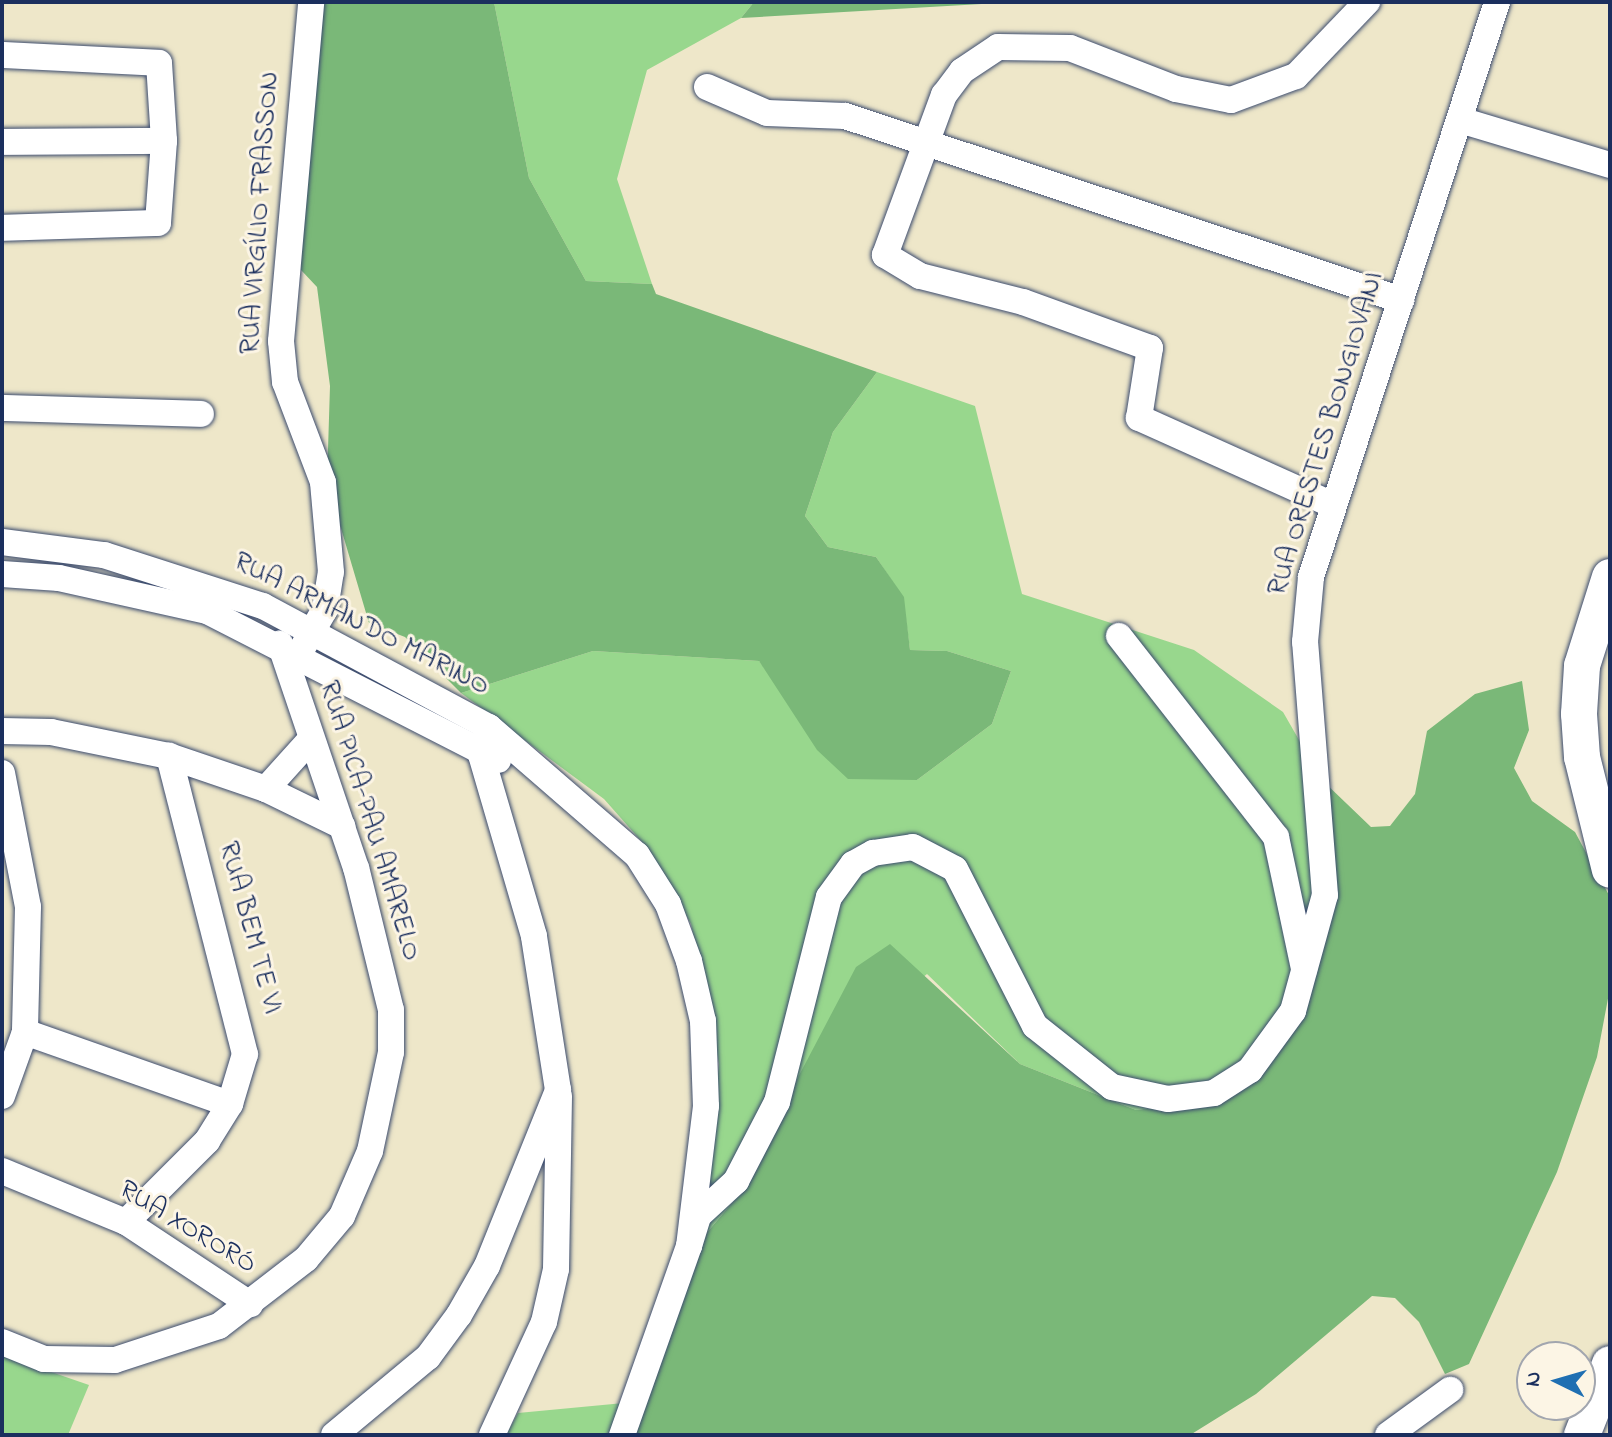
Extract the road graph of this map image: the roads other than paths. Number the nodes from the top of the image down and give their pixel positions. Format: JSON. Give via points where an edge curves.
{"nodes":[{"id":1,"x":311,"y":2,"type":"edge"},
{"id":2,"x":1367,"y":2,"type":"edge"},
{"id":3,"x":1497,"y":2,"type":"edge"},
{"id":4,"x":2,"y":55,"type":"edge"},
{"id":5,"x":707,"y":87,"type":"dead end"},
{"id":6,"x":1460,"y":120,"type":"junction"},
{"id":7,"x":164,"y":141,"type":"junction"},
{"id":8,"x":2,"y":142,"type":"edge"},
{"id":9,"x":924,"y":147,"type":"junction"},
{"id":10,"x":1610,"y":165,"type":"edge"},
{"id":11,"x":2,"y":228,"type":"edge"},
{"id":12,"x":1401,"y":300,"type":"junction"},
{"id":13,"x":2,"y":408,"type":"edge"},
{"id":14,"x":201,"y":414,"type":"dead end"},
{"id":15,"x":1333,"y":505,"type":"junction"},
{"id":16,"x":2,"y":542,"type":"edge"},
{"id":17,"x":2,"y":574,"type":"edge"},
{"id":18,"x":1610,"y":577,"type":"edge"},
{"id":19,"x":1119,"y":636,"type":"dead end"},
{"id":20,"x":297,"y":643,"type":"junction"},
{"id":21,"x":489,"y":727,"type":"junction"},
{"id":22,"x":2,"y":731,"type":"edge"},
{"id":23,"x":311,"y":739,"type":"junction"},
{"id":24,"x":481,"y":755,"type":"junction"},
{"id":25,"x":169,"y":756,"type":"junction"},
{"id":26,"x":532,"y":770,"type":"junction"},
{"id":27,"x":2,"y":773,"type":"edge"},
{"id":28,"x":266,"y":789,"type":"junction"},
{"id":29,"x":342,"y":826,"type":"junction"},
{"id":30,"x":1610,"y":870,"type":"edge"},
{"id":31,"x":1306,"y":980,"type":"junction"},
{"id":32,"x":25,"y":1032,"type":"junction"},
{"id":33,"x":558,"y":1090,"type":"junction"},
{"id":34,"x":2,"y":1096,"type":"edge"},
{"id":35,"x":230,"y":1104,"type":"junction"},
{"id":36,"x":2,"y":1171,"type":"edge"},
{"id":37,"x":126,"y":1222,"type":"junction"},
{"id":38,"x":689,"y":1246,"type":"junction"},
{"id":39,"x":250,"y":1304,"type":"junction"},
{"id":40,"x":2,"y":1342,"type":"edge"},
{"id":41,"x":1610,"y":1364,"type":"edge"},
{"id":42,"x":1450,"y":1390,"type":"dead end"},
{"id":43,"x":334,"y":1435,"type":"edge"},
{"id":44,"x":492,"y":1435,"type":"edge"},
{"id":45,"x":622,"y":1435,"type":"edge"},
{"id":46,"x":1388,"y":1435,"type":"edge"},
{"id":47,"x":1582,"y":1435,"type":"edge"}],
"edges":[{"from":1,"to":20,"type":"street","name":"RUA VIRGÍLIO FRASSON","via":[[281,341],[285,382],[323,482],[330,590]]},
{"from":2,"to":9,"type":"street","via":[[1296,76],[1231,100],[1176,89],[1070,48],[998,47],[953,81]]},
{"from":3,"to":6,"type":"street","name":"RUA ORESTES BONGIOVANI"},
{"from":4,"to":7,"type":"street","via":[[159,63]]},
{"from":5,"to":9,"type":"street","via":[[758,110],[845,116]]},
{"from":6,"to":10,"type":"street"},
{"from":6,"to":12,"type":"street","name":"RUA ORESTES BONGIOVANI"},
{"from":7,"to":8,"type":"street"},
{"from":7,"to":11,"type":"street","via":[[158,223]]},
{"from":9,"to":12,"type":"street"},
{"from":9,"to":15,"type":"street","via":[[887,246],[888,261],[1150,348],[1136,409],[1150,424]]},
{"from":12,"to":15,"type":"street","name":"RUA ORESTES BONGIOVANI"},
{"from":13,"to":14,"type":"street"},
{"from":15,"to":31,"type":"street","name":"RUA ORESTES BONGIOVANI","via":[[1305,609],[1325,895]]},
{"from":16,"to":20,"type":"street","name":"RUA ARMANDO MARINO","via":[[104,555],[193,578]]},
{"from":17,"to":20,"type":"street","name":"RUA ARMANDO MARINO","via":[[158,597]]},
{"from":18,"to":30,"type":"main road","via":[[1582,666],[1579,714],[1582,757]]},
{"from":19,"to":31,"type":"street","via":[[1276,837],[1297,908]]},
{"from":20,"to":21,"type":"street","name":"RUA ARMANDO MARINO"},
{"from":20,"to":23,"type":"street","name":"RUA PICA-PAU AMARELO"},
{"from":20,"to":24,"type":"street","name":"RUA ARMANDO MARINO"},
{"from":21,"to":24,"type":"street"},
{"from":21,"to":26,"type":"street","name":"RUA ARMANDO MARINO"},
{"from":22,"to":25,"type":"street","via":[[51,732]]},
{"from":23,"to":28,"type":"street"},
{"from":23,"to":29,"type":"street","name":"RUA PICA-PAU AMARELO"},
{"from":24,"to":26,"type":"street","name":"RUA ARMANDO MARINO"},
{"from":24,"to":33,"type":"street","via":[[534,936]]},
{"from":25,"to":28,"type":"street"},
{"from":25,"to":35,"type":"street","name":"RUA BEM TE VI","via":[[243,1023],[245,1054]]},
{"from":26,"to":38,"type":"street","name":"RUA ARMANDO MARINO","via":[[637,855],[668,904],[689,961],[707,1060]]},
{"from":27,"to":32,"type":"street","via":[[28,876]]},
{"from":28,"to":29,"type":"street"},
{"from":29,"to":39,"type":"street","name":"RUA PICA-PAU AMARELO","via":[[391,1010],[383,1103],[342,1216],[306,1259]]},
{"from":31,"to":38,"type":"street","name":"RUA ORESTES BONGIOVANI","via":[[1250,1070],[1188,1099],[1139,1097],[1090,1075],[1035,1026],[955,869],[913,847],[873,853],[853,864],[829,897],[777,1102],[736,1181],[698,1216]]},
{"from":32,"to":34,"type":"street"},
{"from":32,"to":35,"type":"street"},
{"from":33,"to":43,"type":"street","via":[[487,1266],[459,1315],[428,1357]]},
{"from":33,"to":44,"type":"street","via":[[556,1269],[544,1322]]},
{"from":35,"to":37,"type":"street","name":"RUA BEM TE VI","via":[[207,1141]]},
{"from":36,"to":37,"type":"street","name":"RUA XORORÓ"},
{"from":37,"to":39,"type":"street","name":"RUA XORORÓ"},
{"from":38,"to":45,"type":"street","name":"RUA ARMANDO MARINO"},
{"from":39,"to":40,"type":"street","name":"RUA PICA-PAU AMARELO","via":[[219,1326],[115,1360],[44,1359]]},
{"from":41,"to":47,"type":"main road"},
{"from":42,"to":46,"type":"street"}]}
